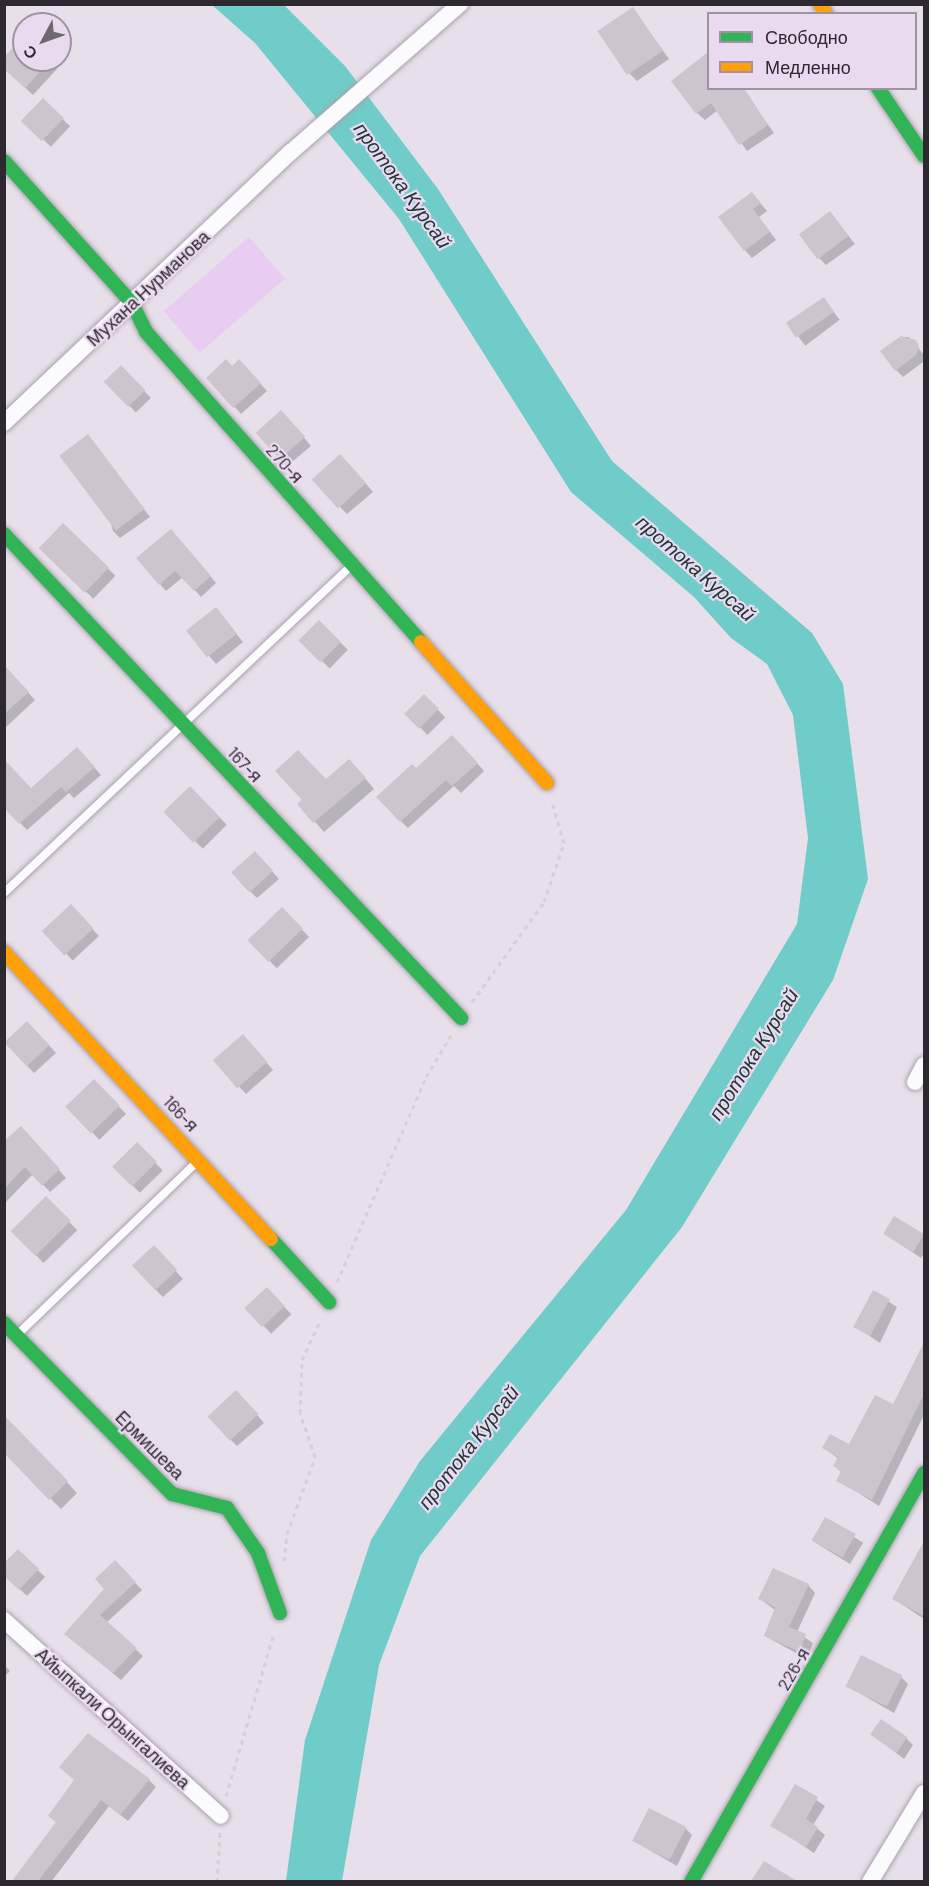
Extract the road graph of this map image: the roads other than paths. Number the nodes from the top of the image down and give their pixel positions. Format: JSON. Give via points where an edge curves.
{"nodes":[{"id":1,"x":460,"y":4,"type":"edge"},
{"id":2,"x":879,"y":90,"type":"edge"},
{"id":3,"x":924,"y":156,"type":"edge"},
{"id":4,"x":4,"y":161,"type":"edge"},
{"id":5,"x":132,"y":303,"type":"junction"},
{"id":6,"x":4,"y":423,"type":"edge"},
{"id":7,"x":4,"y":534,"type":"edge"},
{"id":8,"x":352,"y":565,"type":"junction"},
{"id":9,"x":182,"y":723,"type":"junction"},
{"id":10,"x":546,"y":783,"type":"road end"},
{"id":11,"x":4,"y":893,"type":"edge"},
{"id":12,"x":4,"y":952,"type":"edge"},
{"id":13,"x":461,"y":1018,"type":"road end"},
{"id":14,"x":924,"y":1065,"type":"edge"},
{"id":15,"x":915,"y":1082,"type":"dead end"},
{"id":16,"x":200,"y":1159,"type":"junction"},
{"id":17,"x":329,"y":1302,"type":"road end"},
{"id":18,"x":4,"y":1323,"type":"edge"},
{"id":19,"x":17,"y":1336,"type":"junction"},
{"id":20,"x":924,"y":1473,"type":"edge"},
{"id":21,"x":280,"y":1613,"type":"road end"},
{"id":22,"x":4,"y":1620,"type":"edge"},
{"id":23,"x":924,"y":1792,"type":"edge"},
{"id":24,"x":221,"y":1816,"type":"road end"},
{"id":25,"x":691,"y":1881,"type":"edge"},
{"id":26,"x":870,"y":1881,"type":"edge"}],
"edges":[{"from":1,"to":5,"type":"street","name":"Мухана Нурманова","via":[[291,152]]},
{"from":2,"to":3,"type":"street"},
{"from":4,"to":5,"type":"street","name":"270-я"},
{"from":5,"to":6,"type":"street","name":"Мухана Нурманова"},
{"from":5,"to":8,"type":"street","name":"270-я","via":[[146,332]]},
{"from":7,"to":9,"type":"street","name":"167-я"},
{"from":8,"to":9,"type":"lane"},
{"from":8,"to":10,"type":"street","name":"270-я"},
{"from":9,"to":11,"type":"lane"},
{"from":9,"to":13,"type":"street","name":"167-я"},
{"from":12,"to":16,"type":"street","name":"166-я"},
{"from":14,"to":15,"type":"street"},
{"from":16,"to":17,"type":"street","name":"166-я"},
{"from":16,"to":19,"type":"lane"},
{"from":18,"to":19,"type":"street","name":"Ермишева"},
{"from":19,"to":21,"type":"street","name":"Ермишева","via":[[172,1494],[227,1508],[258,1552]]},
{"from":20,"to":25,"type":"street","name":"226-я"},
{"from":22,"to":24,"type":"street","name":"Айыпкали Орынгалиева"},
{"from":23,"to":26,"type":"street"}]}
